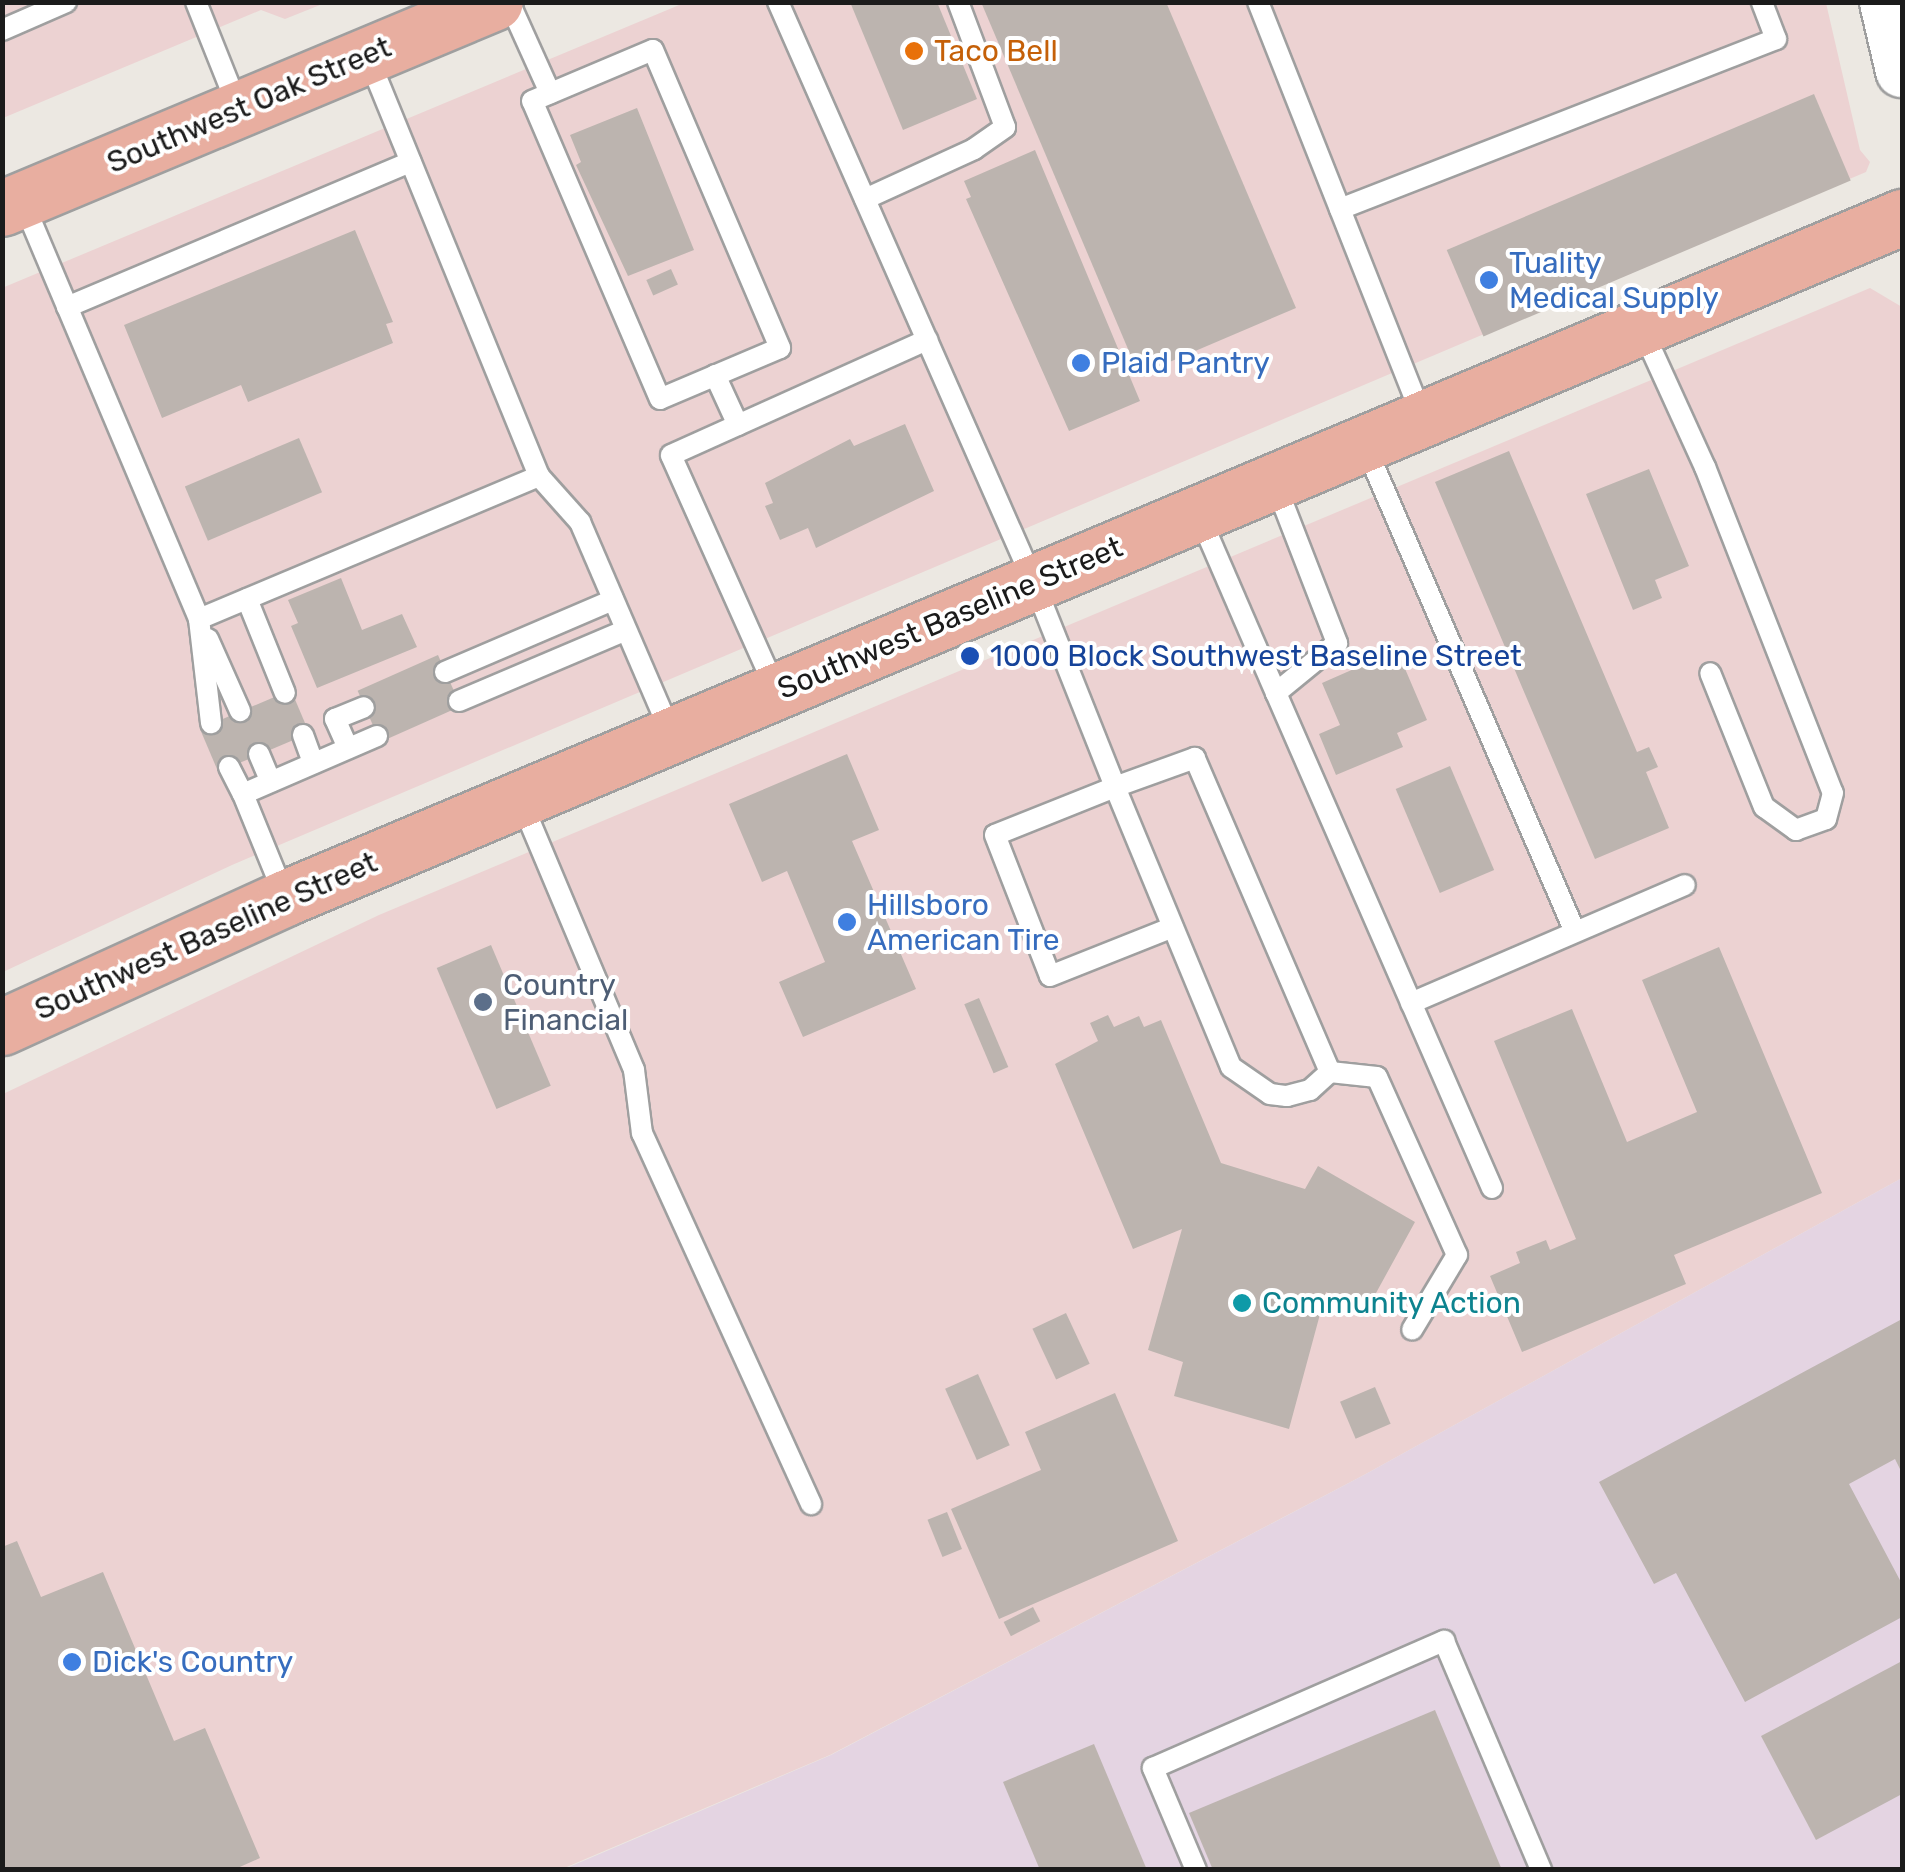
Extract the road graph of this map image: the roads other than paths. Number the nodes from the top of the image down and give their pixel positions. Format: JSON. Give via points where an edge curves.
{"nodes":[{"id":1,"x":66,"y":2,"type":"edge"},
{"id":2,"x":196,"y":2,"type":"edge"},
{"id":3,"x":495,"y":2,"type":"edge"},
{"id":4,"x":509,"y":2,"type":"edge"},
{"id":5,"x":778,"y":2,"type":"edge"},
{"id":6,"x":958,"y":2,"type":"edge"},
{"id":7,"x":1258,"y":2,"type":"edge"},
{"id":8,"x":1762,"y":2,"type":"edge"},
{"id":9,"x":1886,"y":2,"type":"edge"},
{"id":10,"x":2,"y":30,"type":"edge"},
{"id":11,"x":368,"y":55,"type":"junction"},
{"id":12,"x":1902,"y":71,"type":"edge"},
{"id":13,"x":550,"y":93,"type":"junction"},
{"id":14,"x":238,"y":109,"type":"junction"},
{"id":15,"x":412,"y":162,"type":"junction"},
{"id":16,"x":865,"y":199,"type":"junction"},
{"id":17,"x":12,"y":204,"type":"edge"},
{"id":18,"x":1340,"y":210,"type":"junction"},
{"id":19,"x":1902,"y":217,"type":"edge"},
{"id":20,"x":67,"y":306,"type":"junction"},
{"id":21,"x":1641,"y":327,"type":"junction"},
{"id":22,"x":927,"y":340,"type":"junction"},
{"id":23,"x":715,"y":376,"type":"junction"},
{"id":24,"x":1423,"y":419,"type":"junction"},
{"id":25,"x":738,"y":425,"type":"junction"},
{"id":26,"x":1364,"y":443,"type":"junction"},
{"id":27,"x":539,"y":476,"type":"junction"},
{"id":28,"x":1274,"y":481,"type":"junction"},
{"id":29,"x":1198,"y":513,"type":"junction"},
{"id":30,"x":1034,"y":582,"type":"junction"},
{"id":31,"x":247,"y":599,"type":"junction"},
{"id":32,"x":613,"y":600,"type":"junction"},
{"id":33,"x":199,"y":619,"type":"junction"},
{"id":34,"x":626,"y":630,"type":"junction"},
{"id":35,"x":445,"y":672,"type":"dead end"},
{"id":36,"x":1710,"y":673,"type":"dead end"},
{"id":37,"x":777,"y":691,"type":"junction"},
{"id":38,"x":284,"y":693,"type":"dead end"},
{"id":39,"x":1276,"y":693,"type":"junction"},
{"id":40,"x":458,"y":701,"type":"dead end"},
{"id":41,"x":364,"y":707,"type":"dead end"},
{"id":42,"x":240,"y":711,"type":"dead end"},
{"id":43,"x":211,"y":723,"type":"dead end"},
{"id":44,"x":302,"y":735,"type":"dead end"},
{"id":45,"x":671,"y":735,"type":"junction"},
{"id":46,"x":378,"y":736,"type":"dead end"},
{"id":47,"x":348,"y":748,"type":"junction"},
{"id":48,"x":259,"y":754,"type":"dead end"},
{"id":49,"x":313,"y":763,"type":"junction"},
{"id":50,"x":229,"y":766,"type":"dead end"},
{"id":51,"x":270,"y":782,"type":"junction"},
{"id":52,"x":1116,"y":787,"type":"junction"},
{"id":53,"x":243,"y":794,"type":"junction"},
{"id":54,"x":520,"y":799,"type":"junction"},
{"id":55,"x":1685,"y":885,"type":"dead end"},
{"id":56,"x":285,"y":898,"type":"junction"},
{"id":57,"x":1173,"y":927,"type":"junction"},
{"id":58,"x":1575,"y":932,"type":"junction"},
{"id":59,"x":1411,"y":1004,"type":"junction"},
{"id":60,"x":5,"y":1017,"type":"edge"},
{"id":61,"x":1330,"y":1072,"type":"junction"},
{"id":62,"x":1492,"y":1188,"type":"dead end"},
{"id":63,"x":1412,"y":1330,"type":"dead end"},
{"id":64,"x":811,"y":1504,"type":"dead end"},
{"id":65,"x":1196,"y":1870,"type":"edge"},
{"id":66,"x":1541,"y":1870,"type":"edge"}],
"edges":[{"from":1,"to":10,"type":"lane"},
{"from":2,"to":14,"type":"lane"},
{"from":3,"to":11,"type":"highway","name":"Southwest Oak Street"},
{"from":4,"to":13,"type":"lane"},
{"from":5,"to":16,"type":"lane"},
{"from":6,"to":16,"type":"lane","via":[[1004,127],[974,150]]},
{"from":7,"to":18,"type":"lane"},
{"from":8,"to":18,"type":"lane","via":[[1776,39]]},
{"from":9,"to":12,"type":"street"},
{"from":11,"to":14,"type":"highway","name":"Southwest Oak Street"},
{"from":11,"to":15,"type":"lane"},
{"from":13,"to":23,"type":"lane","via":[[532,101],[660,399]]},
{"from":13,"to":23,"type":"lane","via":[[652,50],[780,348]]},
{"from":14,"to":17,"type":"highway","name":"Southwest Oak Street"},
{"from":15,"to":20,"type":"lane"},
{"from":15,"to":27,"type":"lane"},
{"from":16,"to":22,"type":"lane"},
{"from":17,"to":20,"type":"lane"},
{"from":18,"to":24,"type":"lane"},
{"from":19,"to":21,"type":"highway","name":"Southwest Baseline Street"},
{"from":20,"to":33,"type":"lane"},
{"from":21,"to":24,"type":"highway","name":"Southwest Baseline Street"},
{"from":21,"to":36,"type":"lane","via":[[1705,467],[1833,792],[1826,819],[1796,830],[1764,808]]},
{"from":22,"to":25,"type":"lane"},
{"from":22,"to":30,"type":"lane"},
{"from":23,"to":25,"type":"lane"},
{"from":24,"to":26,"type":"highway","name":"Southwest Baseline Street"},
{"from":25,"to":37,"type":"lane","via":[[671,455]]},
{"from":26,"to":28,"type":"highway","name":"Southwest Baseline Street"},
{"from":26,"to":58,"type":"lane"},
{"from":27,"to":31,"type":"lane"},
{"from":27,"to":32,"type":"lane","via":[[580,522]]},
{"from":28,"to":29,"type":"highway","name":"Southwest Baseline Street"},
{"from":28,"to":39,"type":"lane","via":[[1337,643]]},
{"from":29,"to":30,"type":"highway","name":"Southwest Baseline Street"},
{"from":29,"to":39,"type":"lane"},
{"from":30,"to":37,"type":"highway","name":"Southwest Baseline Street"},
{"from":30,"to":52,"type":"lane"},
{"from":31,"to":33,"type":"lane"},
{"from":31,"to":38,"type":"lane"},
{"from":32,"to":34,"type":"lane"},
{"from":32,"to":35,"type":"lane"},
{"from":33,"to":42,"type":"lane"},
{"from":33,"to":43,"type":"lane"},
{"from":34,"to":40,"type":"lane"},
{"from":34,"to":45,"type":"lane"},
{"from":37,"to":45,"type":"highway","name":"Southwest Baseline Street"},
{"from":39,"to":59,"type":"lane"},
{"from":41,"to":47,"type":"lane","via":[[335,719]]},
{"from":44,"to":49,"type":"lane"},
{"from":45,"to":54,"type":"highway","name":"Southwest Baseline Street"},
{"from":46,"to":47,"type":"lane"},
{"from":47,"to":49,"type":"lane"},
{"from":48,"to":51,"type":"lane"},
{"from":49,"to":51,"type":"lane"},
{"from":50,"to":53,"type":"lane"},
{"from":51,"to":53,"type":"lane"},
{"from":52,"to":57,"type":"lane"},
{"from":52,"to":57,"type":"lane","via":[[995,836],[1050,976]]},
{"from":52,"to":61,"type":"lane","via":[[1195,758]]},
{"from":53,"to":56,"type":"lane"},
{"from":54,"to":56,"type":"highway","name":"Southwest Baseline Street"},
{"from":54,"to":64,"type":"lane","via":[[634,1070],[642,1133]]},
{"from":55,"to":58,"type":"lane"},
{"from":56,"to":60,"type":"highway","name":"Southwest Baseline Street"},
{"from":57,"to":61,"type":"lane","via":[[1231,1068],[1270,1094],[1287,1096],[1310,1090]]},
{"from":58,"to":59,"type":"lane"},
{"from":59,"to":62,"type":"lane"},
{"from":61,"to":63,"type":"lane","via":[[1378,1077],[1457,1255]]},
{"from":65,"to":66,"type":"lane","via":[[1153,1768],[1444,1640]]}]}
